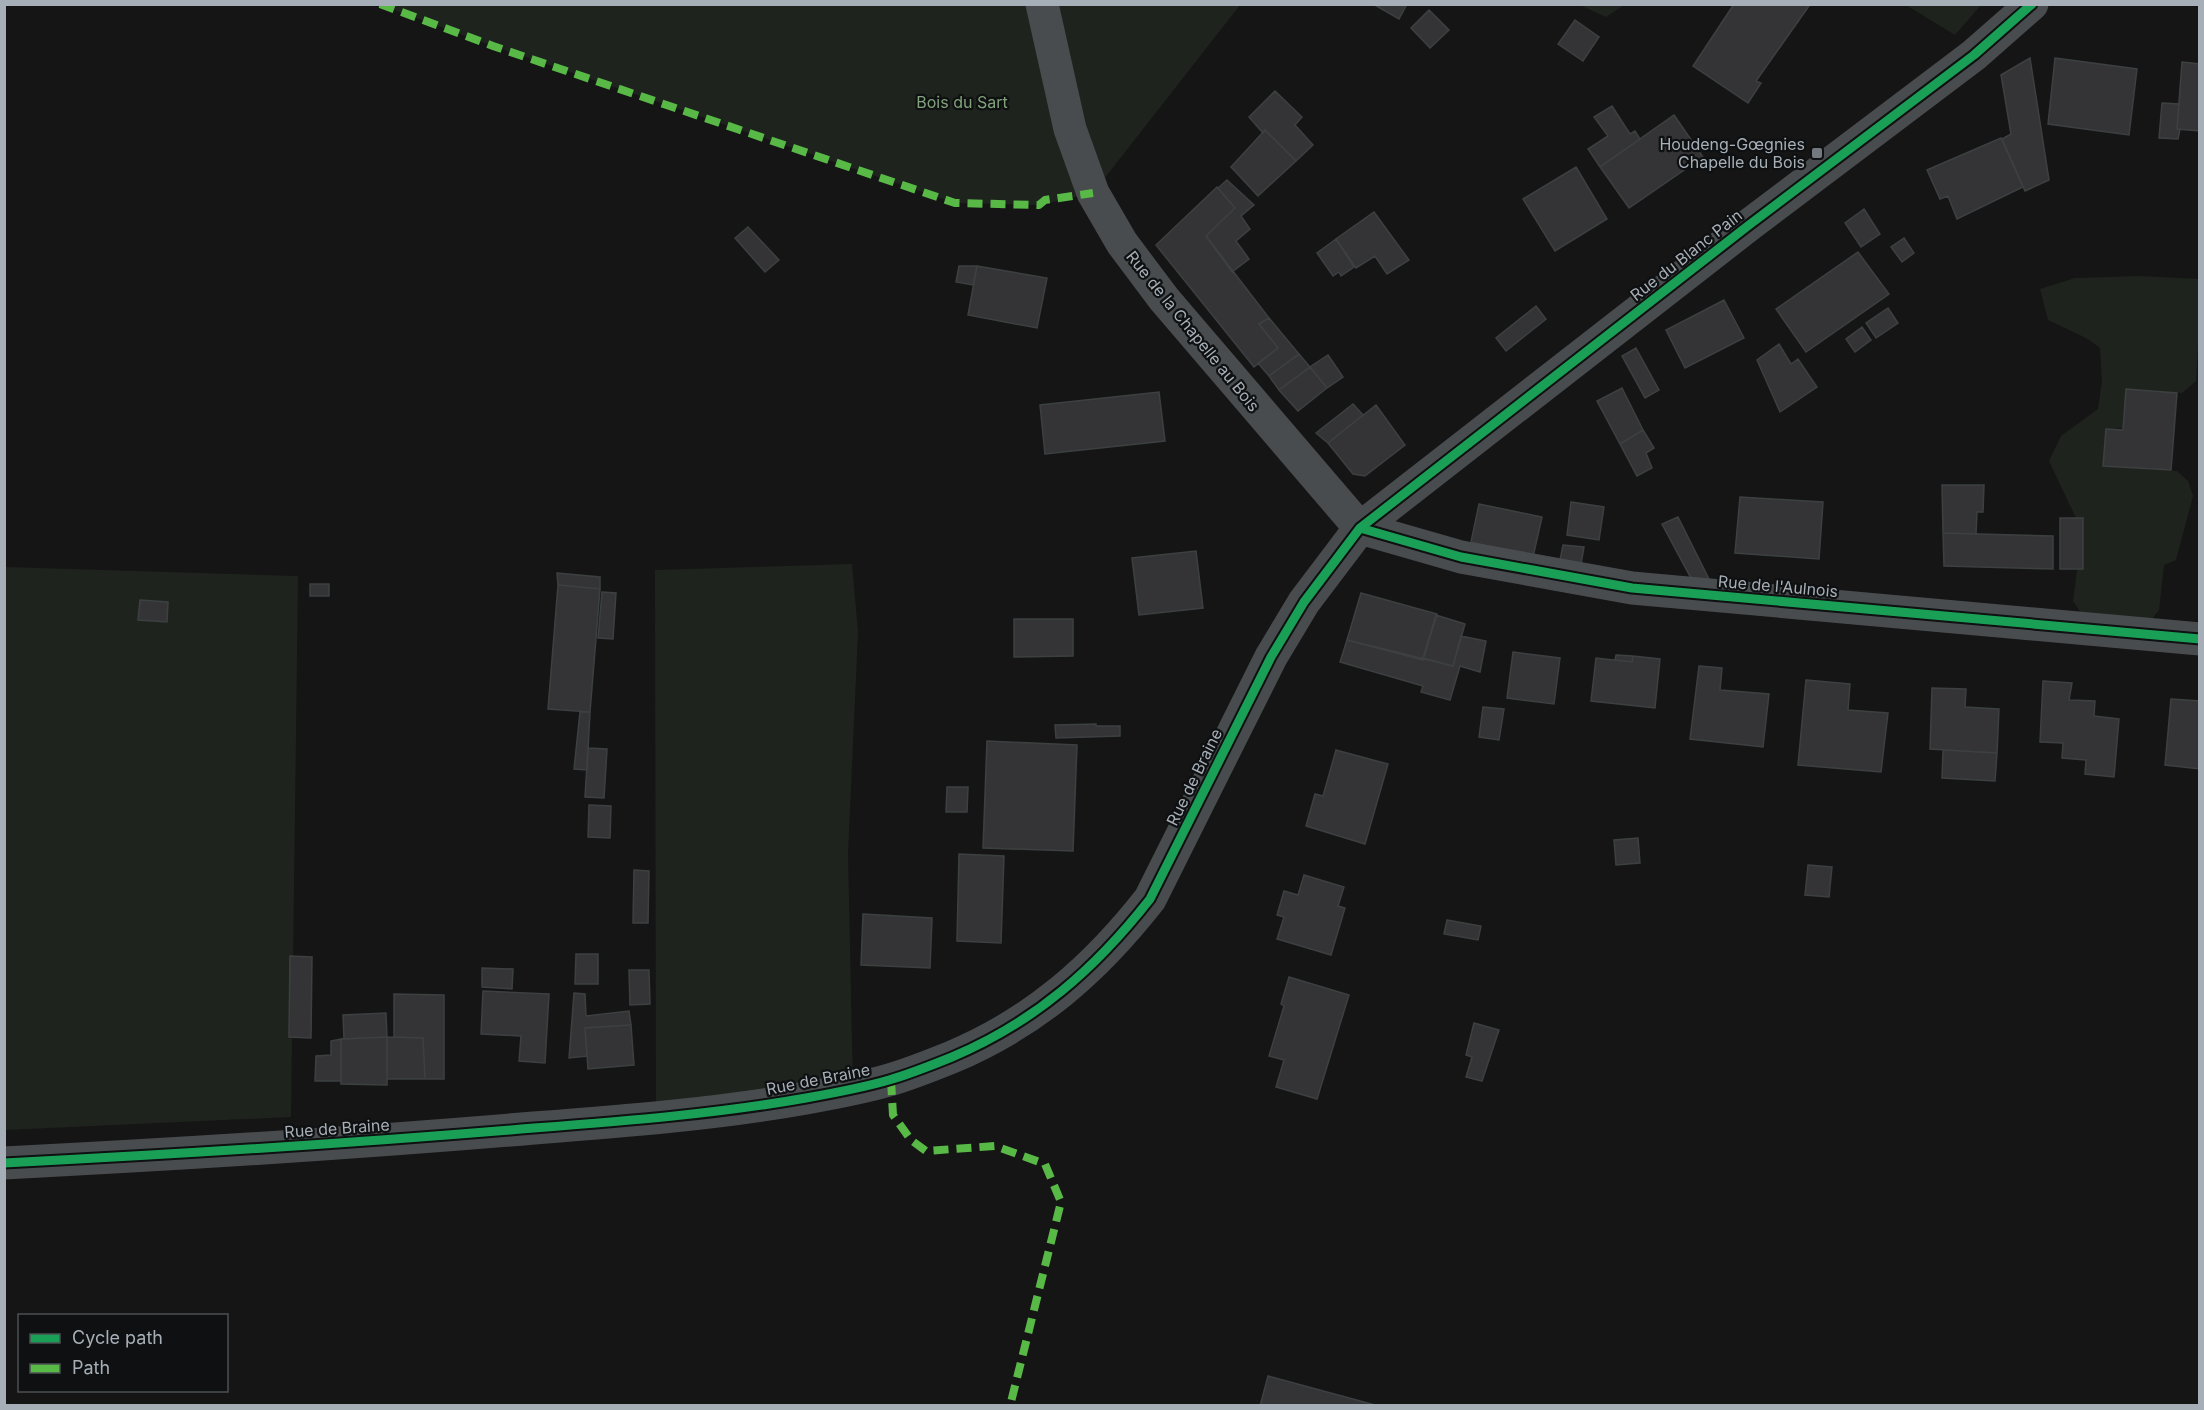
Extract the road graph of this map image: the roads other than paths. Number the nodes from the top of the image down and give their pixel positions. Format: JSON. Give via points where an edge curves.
{"nodes":[{"id":1,"x":1042,"y":4,"type":"edge"},
{"id":2,"x":2031,"y":5,"type":"edge"},
{"id":3,"x":1360,"y":528,"type":"junction"},
{"id":4,"x":2199,"y":639,"type":"edge"},
{"id":5,"x":4,"y":1163,"type":"edge"}],
"edges":[{"from":1,"to":3,"type":"street","name":"Rue de la Chapelle au Bois","via":[[1070,129],[1093,193],[1122,243],[1164,299]]},
{"from":2,"to":3,"type":"street","name":"Rue du Blanc Pain","via":[[1974,55]]},
{"from":3,"to":4,"type":"street","name":"Rue de l'Aulnois","via":[[1461,557],[1632,588]]},
{"from":3,"to":5,"type":"street","name":"Rue de Braine","via":[[1304,602],[1271,657],[1150,899],[1082,975],[1036,1011],[954,1056],[891,1080],[853,1089],[760,1106],[656,1118]]}]}
